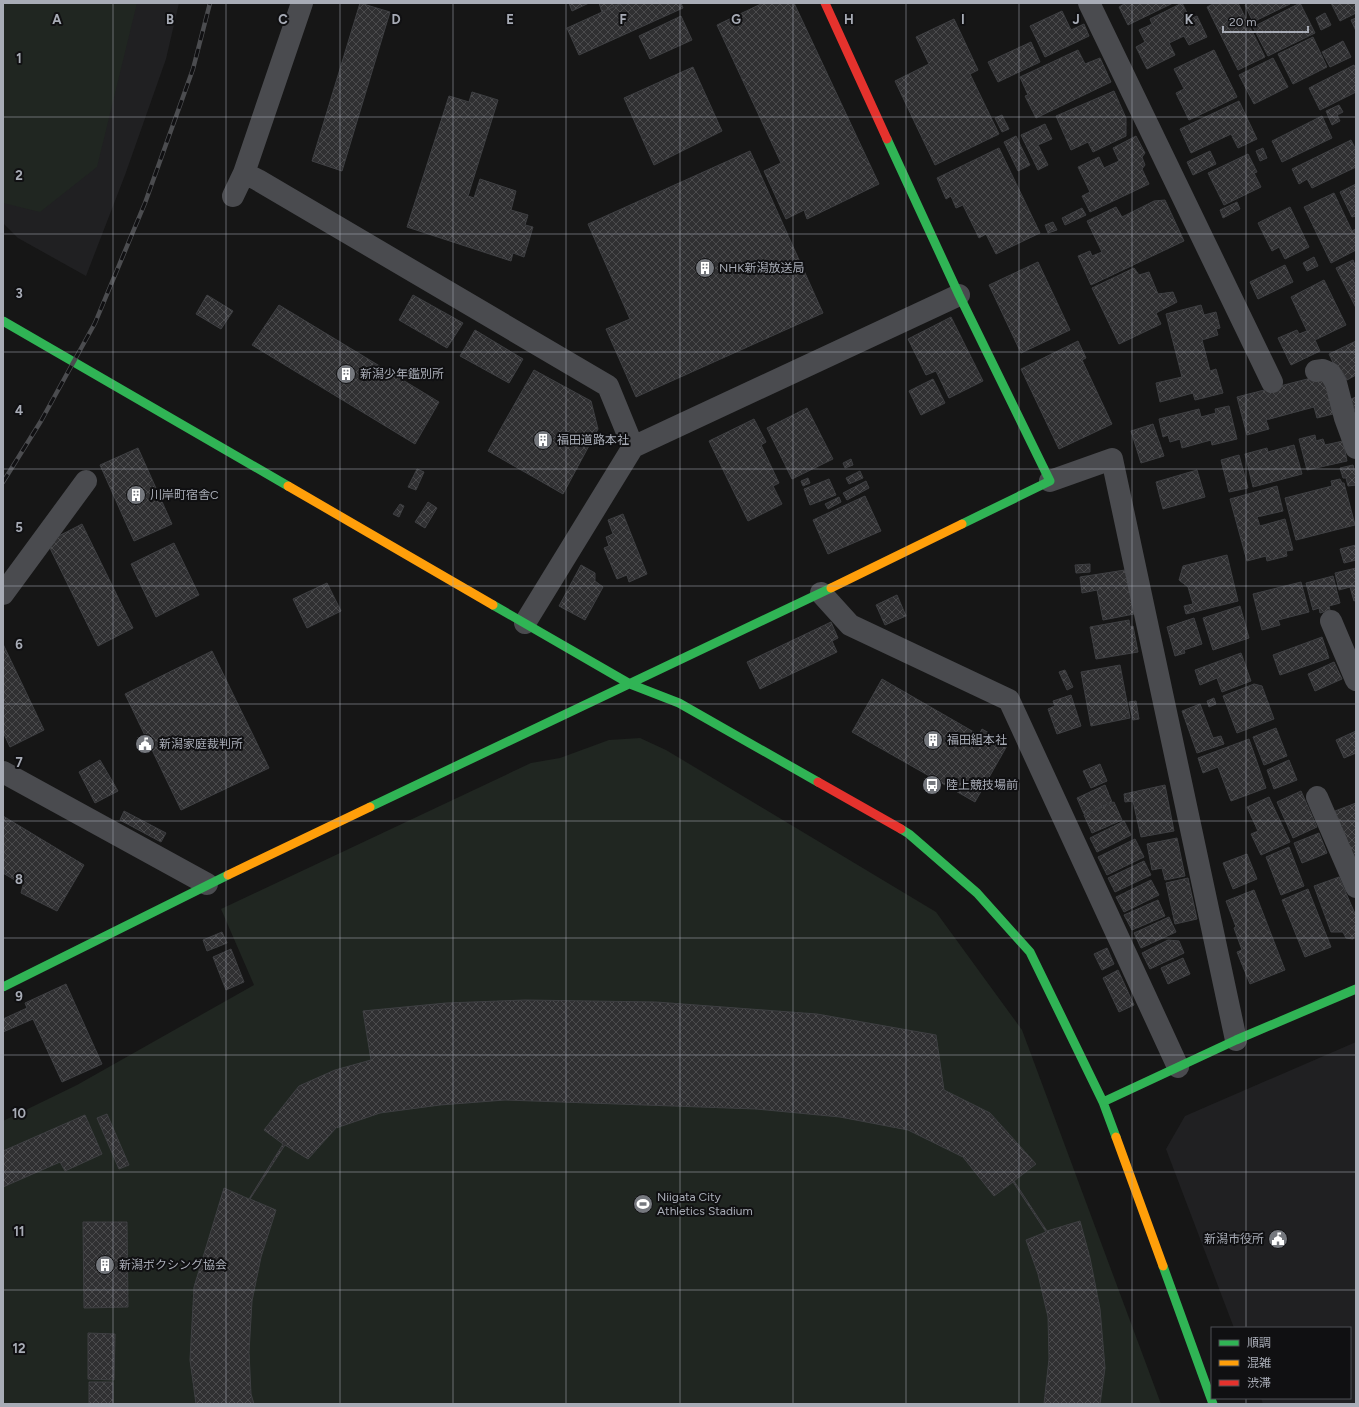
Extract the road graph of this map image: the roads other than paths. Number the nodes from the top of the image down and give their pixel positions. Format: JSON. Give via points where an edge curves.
{"nodes":[{"id":1,"x":302,"y":3,"type":"edge"},
{"id":2,"x":825,"y":3,"type":"edge"},
{"id":3,"x":1089,"y":3,"type":"edge"},
{"id":4,"x":244,"y":173,"type":"junction"},
{"id":5,"x":233,"y":196,"type":"dead end"},
{"id":6,"x":959,"y":295,"type":"junction"},
{"id":7,"x":3,"y":321,"type":"edge"},
{"id":8,"x":1316,"y":371,"type":"dead end"},
{"id":9,"x":1272,"y":382,"type":"dead end"},
{"id":10,"x":633,"y":448,"type":"junction"},
{"id":11,"x":1356,"y":448,"type":"edge"},
{"id":12,"x":86,"y":481,"type":"dead end"},
{"id":13,"x":1050,"y":481,"type":"junction"},
{"id":14,"x":3,"y":594,"type":"edge"},
{"id":15,"x":821,"y":594,"type":"junction"},
{"id":16,"x":1331,"y":621,"type":"dead end"},
{"id":17,"x":526,"y":623,"type":"junction"},
{"id":18,"x":1356,"y":680,"type":"edge"},
{"id":19,"x":630,"y":684,"type":"junction"},
{"id":20,"x":3,"y":772,"type":"edge"},
{"id":21,"x":1317,"y":797,"type":"dead end"},
{"id":22,"x":208,"y":884,"type":"junction"},
{"id":23,"x":1356,"y":887,"type":"edge"},
{"id":24,"x":3,"y":987,"type":"edge"},
{"id":25,"x":1356,"y":989,"type":"edge"},
{"id":26,"x":1236,"y":1040,"type":"junction"},
{"id":27,"x":1178,"y":1067,"type":"junction"},
{"id":28,"x":1103,"y":1102,"type":"junction"},
{"id":29,"x":1211,"y":1399,"type":"edge"}],
"edges":[{"from":1,"to":4,"type":"street"},
{"from":2,"to":6,"type":"street"},
{"from":3,"to":9,"type":"street"},
{"from":4,"to":5,"type":"street"},
{"from":4,"to":10,"type":"street","via":[[608,386]]},
{"from":6,"to":10,"type":"street"},
{"from":6,"to":13,"type":"street"},
{"from":7,"to":17,"type":"street"},
{"from":8,"to":11,"type":"street","via":[[1330,373],[1336,383]]},
{"from":10,"to":17,"type":"street"},
{"from":12,"to":14,"type":"street"},
{"from":13,"to":15,"type":"street"},
{"from":13,"to":26,"type":"street","via":[[1112,459]]},
{"from":15,"to":19,"type":"street"},
{"from":15,"to":27,"type":"street","via":[[850,625],[1009,700]]},
{"from":16,"to":18,"type":"street"},
{"from":17,"to":19,"type":"street"},
{"from":19,"to":22,"type":"street"},
{"from":19,"to":28,"type":"street","via":[[679,703],[909,834],[978,893],[1030,952]]},
{"from":20,"to":22,"type":"street"},
{"from":21,"to":23,"type":"street"},
{"from":22,"to":24,"type":"street"},
{"from":25,"to":26,"type":"street"},
{"from":26,"to":27,"type":"street"},
{"from":27,"to":28,"type":"street"},
{"from":28,"to":29,"type":"street"}]}
